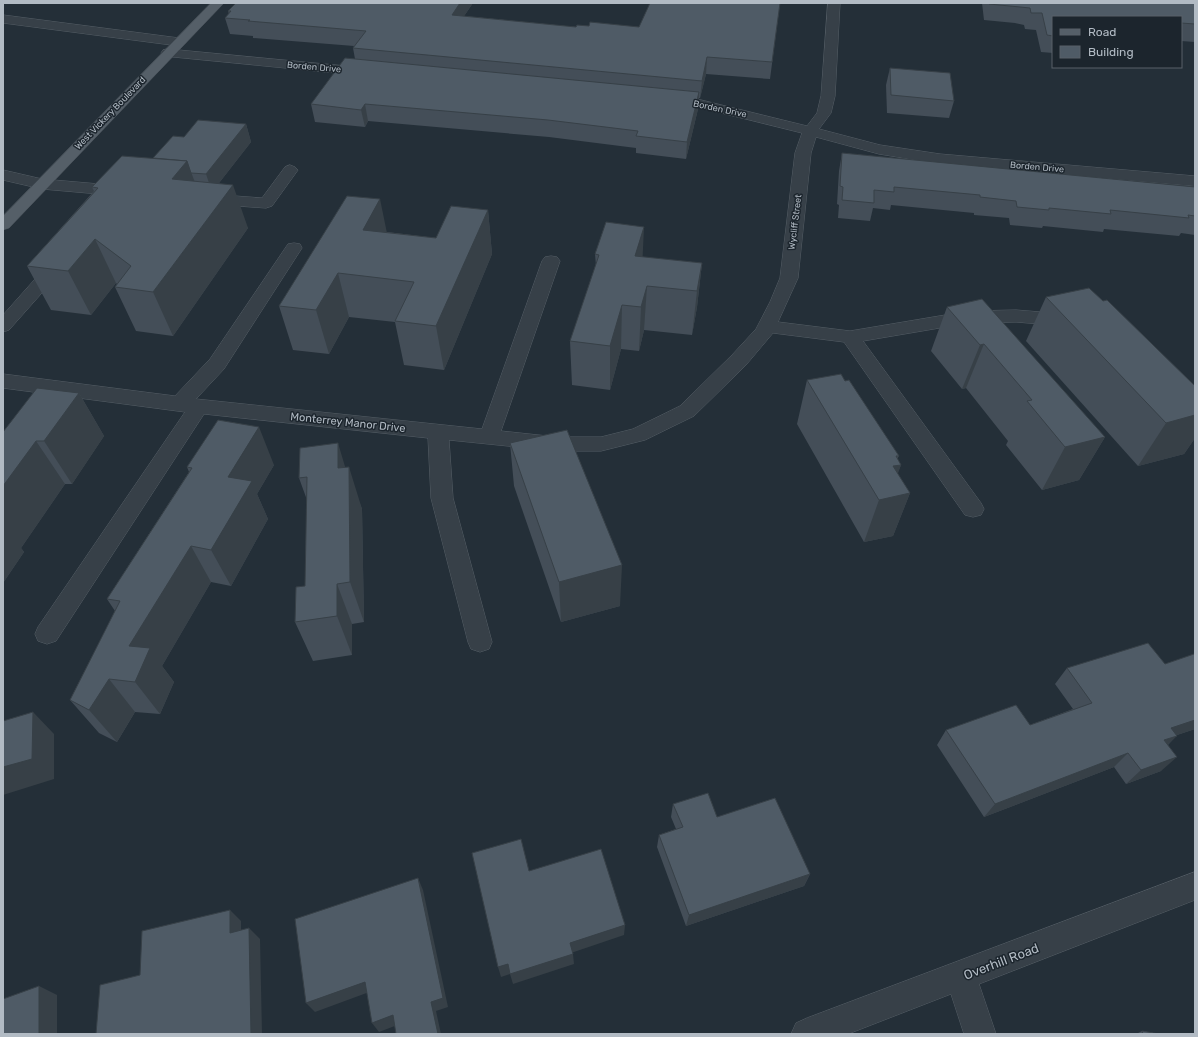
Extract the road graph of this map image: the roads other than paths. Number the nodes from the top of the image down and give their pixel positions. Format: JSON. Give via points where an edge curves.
{"nodes":[{"id":1,"x":218,"y":3,"type":"edge"},
{"id":2,"x":834,"y":3,"type":"edge"},
{"id":3,"x":3,"y":19,"type":"edge"},
{"id":4,"x":179,"y":42,"type":"junction"},
{"id":5,"x":168,"y":53,"type":"junction"},
{"id":6,"x":383,"y":73,"type":"edge"},
{"id":7,"x":653,"y":99,"type":"edge"},
{"id":8,"x":811,"y":130,"type":"junction"},
{"id":9,"x":290,"y":170,"type":"dead end"},
{"id":10,"x":3,"y":174,"type":"edge"},
{"id":11,"x":1195,"y":181,"type":"edge"},
{"id":12,"x":42,"y":184,"type":"junction"},
{"id":13,"x":140,"y":193,"type":"edge"},
{"id":14,"x":195,"y":198,"type":"edge"},
{"id":15,"x":3,"y":225,"type":"edge"},
{"id":16,"x":294,"y":248,"type":"dead end"},
{"id":17,"x":68,"y":252,"type":"edge"},
{"id":18,"x":551,"y":261,"type":"dead end"},
{"id":19,"x":1085,"y":322,"type":"edge"},
{"id":20,"x":3,"y":326,"type":"edge"},
{"id":21,"x":767,"y":326,"type":"junction"},
{"id":22,"x":850,"y":337,"type":"junction"},
{"id":23,"x":3,"y":381,"type":"edge"},
{"id":24,"x":189,"y":405,"type":"junction"},
{"id":25,"x":687,"y":411,"type":"joint"},
{"id":26,"x":438,"y":432,"type":"junction"},
{"id":27,"x":489,"y":437,"type":"junction"},
{"id":28,"x":973,"y":509,"type":"dead end"},
{"id":29,"x":47,"y":634,"type":"dead end"},
{"id":30,"x":480,"y":642,"type":"dead end"},
{"id":31,"x":1195,"y":886,"type":"edge"},
{"id":32,"x":961,"y":976,"type":"junction"},
{"id":33,"x":807,"y":1034,"type":"edge"},
{"id":34,"x":980,"y":1034,"type":"edge"}],
"edges":[{"from":1,"to":4,"type":"main road","name":"West Vickery Boulevard"},
{"from":2,"to":8,"type":"street","name":"Wycliff Street","via":[[828,96],[824,113]]},
{"from":3,"to":4,"type":"street"},
{"from":4,"to":5,"type":"main road","name":"West Vickery Boulevard"},
{"from":5,"to":6,"type":"street","name":"Borden Drive"},
{"from":5,"to":12,"type":"main road","name":"West Vickery Boulevard"},
{"from":7,"to":8,"type":"street","name":"Borden Drive","via":[[692,102]]},
{"from":8,"to":11,"type":"street","name":"Borden Drive","via":[[879,149],[940,159]]},
{"from":8,"to":21,"type":"street","name":"Wycliff Street","via":[[803,153],[789,278]]},
{"from":9,"to":14,"type":"street","via":[[266,204]]},
{"from":10,"to":12,"type":"street"},
{"from":12,"to":13,"type":"street"},
{"from":12,"to":15,"type":"main road","name":"West Vickery Boulevard"},
{"from":16,"to":24,"type":"street"},
{"from":17,"to":20,"type":"street"},
{"from":18,"to":27,"type":"street"},
{"from":19,"to":22,"type":"street","via":[[1016,316],[969,317]]},
{"from":21,"to":22,"type":"street"},
{"from":21,"to":25,"type":"street","name":"Wycliff Street","via":[[739,360]]},
{"from":22,"to":28,"type":"street"},
{"from":23,"to":24,"type":"street","name":"Monterrey Manor Drive"},
{"from":24,"to":26,"type":"street","name":"Monterrey Manor Drive"},
{"from":24,"to":29,"type":"street"},
{"from":25,"to":27,"type":"street","name":"Monterrey Manor Drive","via":[[638,435],[601,444],[557,444]]},
{"from":26,"to":27,"type":"street","name":"Monterrey Manor Drive"},
{"from":26,"to":30,"type":"street","via":[[442,498]]},
{"from":31,"to":32,"type":"street","name":"Overhill Road"},
{"from":32,"to":33,"type":"street","name":"Overhill Road"},
{"from":32,"to":34,"type":"street"}]}
